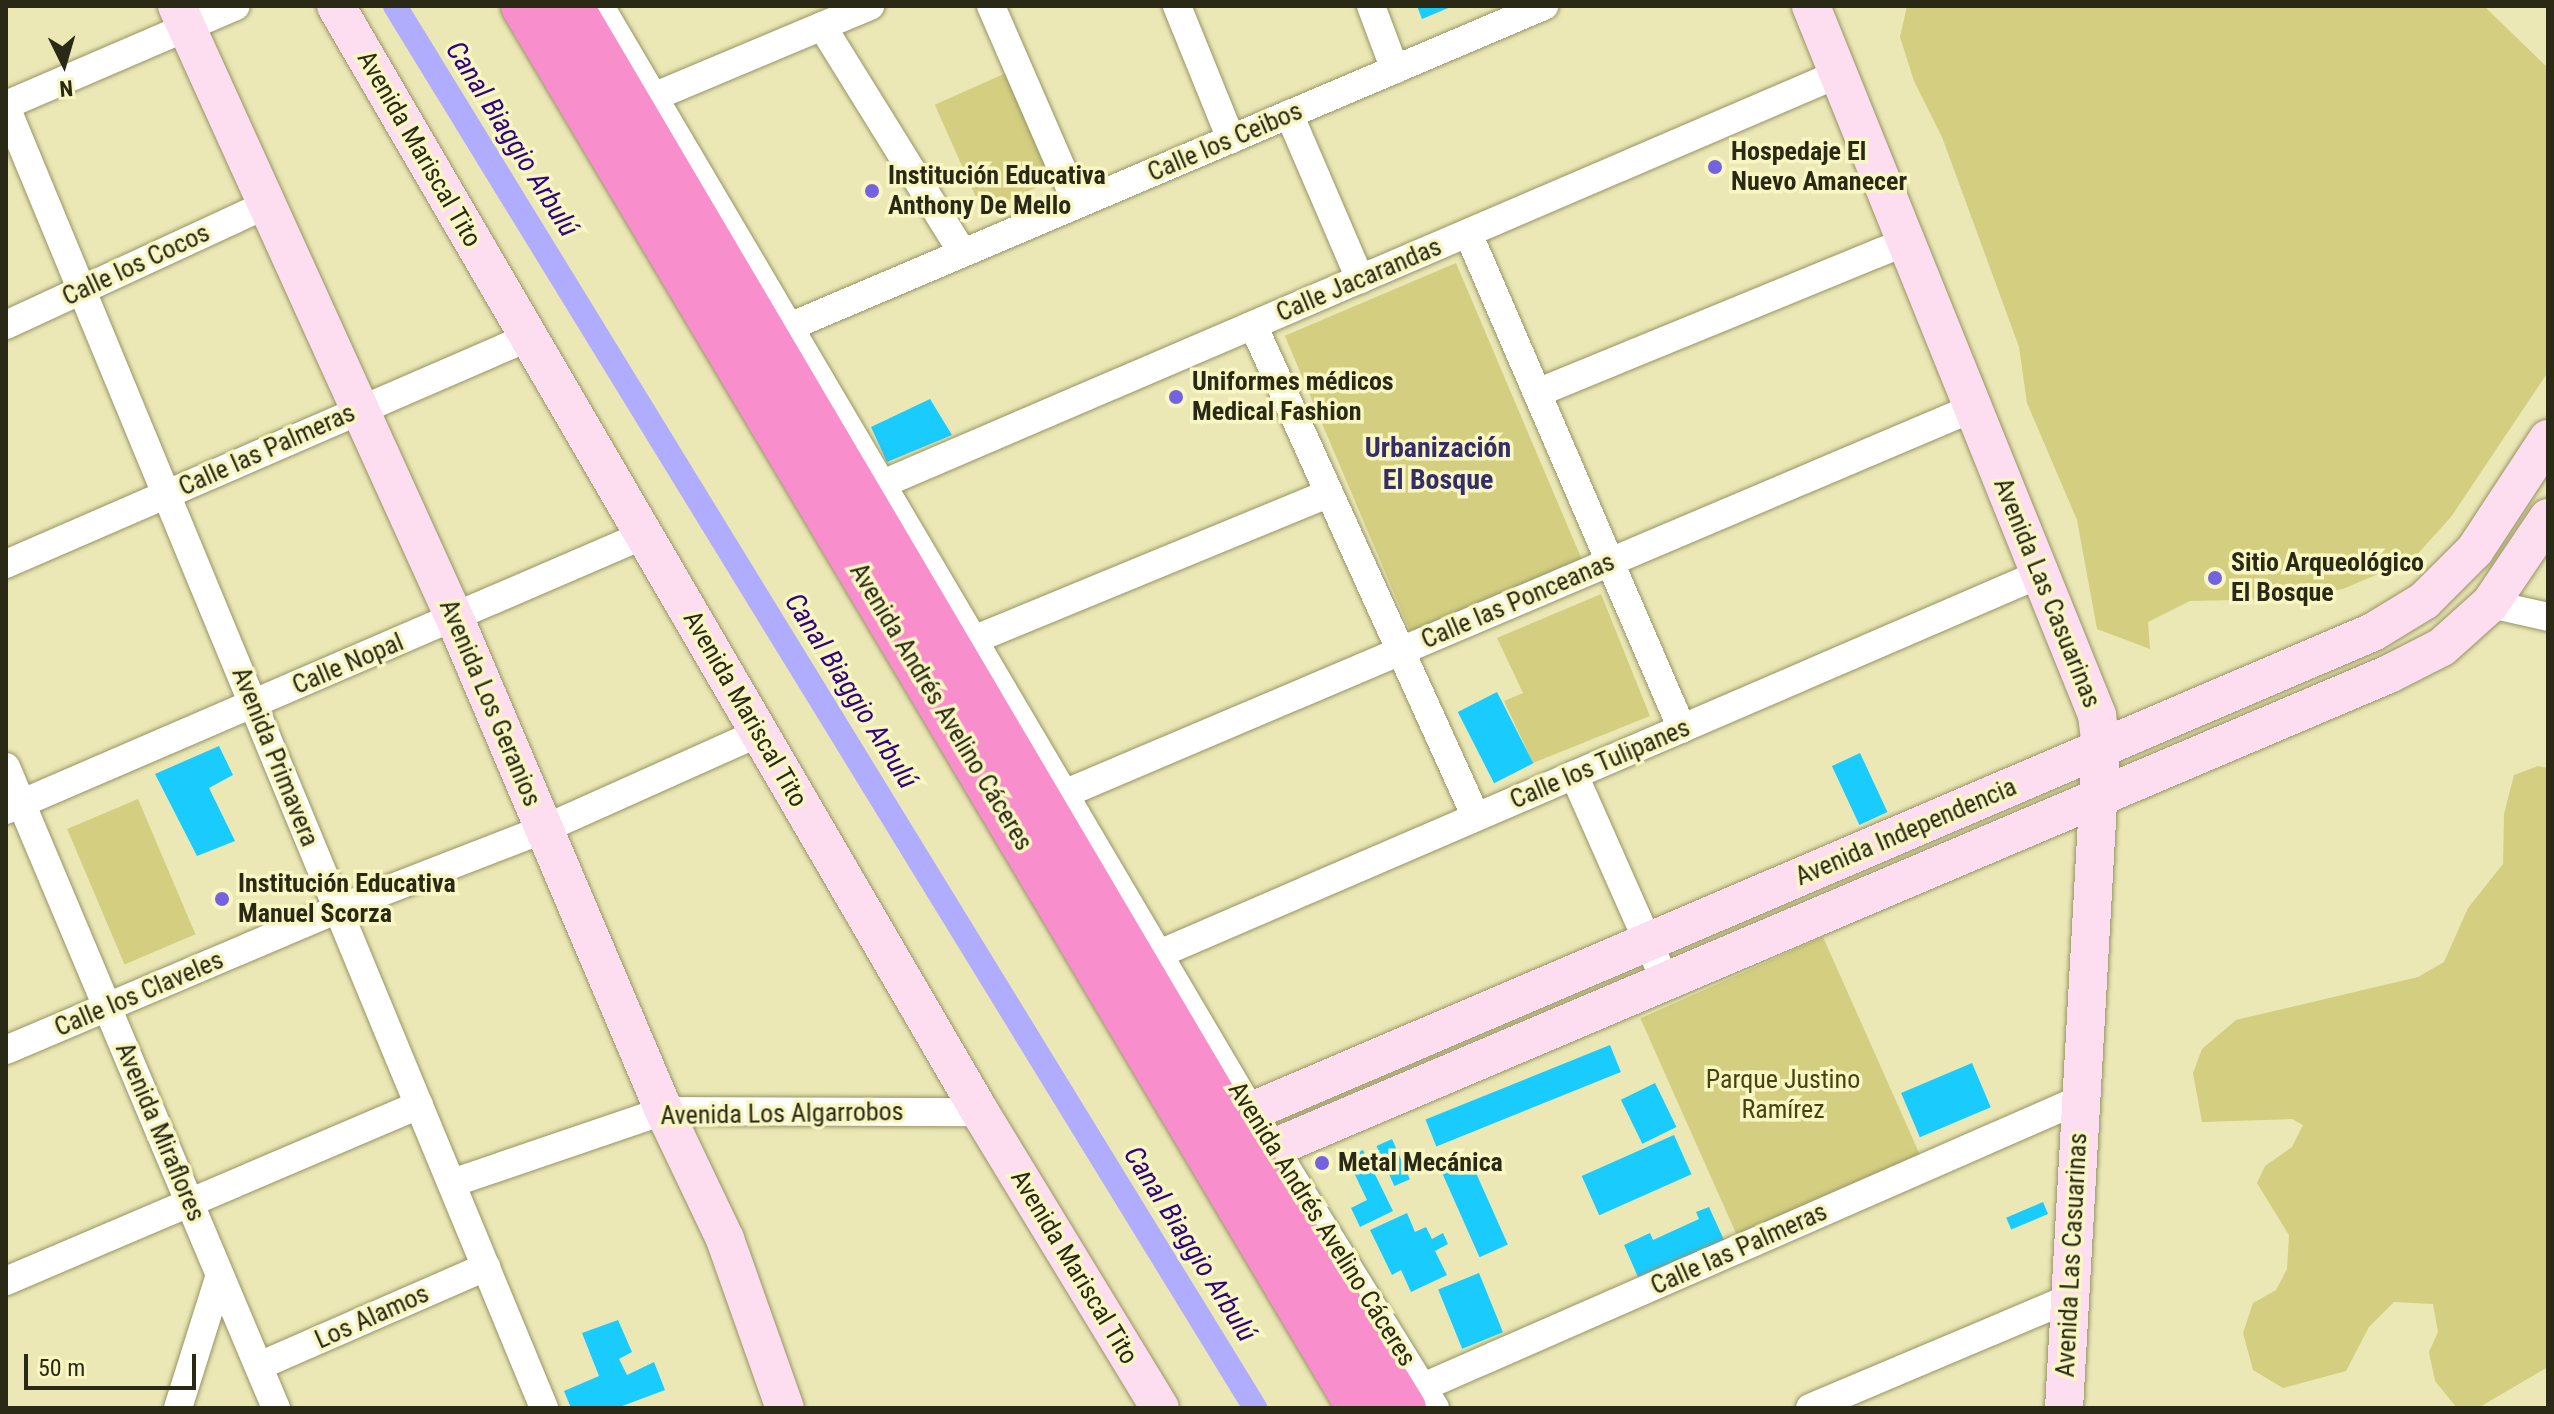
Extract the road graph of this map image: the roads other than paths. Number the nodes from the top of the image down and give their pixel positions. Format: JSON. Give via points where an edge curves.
{"nodes":[{"id":1,"x":236,"y":6,"type":"edge"},
{"id":2,"x":336,"y":6,"type":"edge"},
{"id":3,"x":523,"y":6,"type":"edge"},
{"id":4,"x":571,"y":6,"type":"edge"},
{"id":5,"x":600,"y":6,"type":"edge"},
{"id":6,"x":870,"y":6,"type":"edge"},
{"id":7,"x":991,"y":6,"type":"edge"},
{"id":8,"x":1177,"y":6,"type":"edge"},
{"id":9,"x":1371,"y":6,"type":"edge"},
{"id":10,"x":1544,"y":6,"type":"edge"},
{"id":11,"x":1811,"y":6,"type":"edge"},
{"id":12,"x":181,"y":17,"type":"edge"},
{"id":13,"x":822,"y":26,"type":"junction"},
{"id":14,"x":1395,"y":70,"type":"junction"},
{"id":15,"x":1838,"y":74,"type":"junction"},
{"id":16,"x":642,"y":102,"type":"junction"},
{"id":17,"x":6,"y":106,"type":"edge"},
{"id":18,"x":1289,"y":114,"type":"junction"},
{"id":19,"x":1231,"y":139,"type":"junction"},
{"id":20,"x":1077,"y":204,"type":"junction"},
{"id":21,"x":266,"y":205,"type":"junction"},
{"id":22,"x":1468,"y":233,"type":"junction"},
{"id":23,"x":1906,"y":242,"type":"junction"},
{"id":24,"x":963,"y":253,"type":"junction"},
{"id":25,"x":1360,"y":279,"type":"junction"},
{"id":26,"x":82,"y":290,"type":"junction"},
{"id":27,"x":6,"y":325,"type":"edge"},
{"id":28,"x":1253,"y":325,"type":"junction"},
{"id":29,"x":529,"y":337,"type":"junction"},
{"id":30,"x":763,"y":339,"type":"junction"},
{"id":31,"x":1537,"y":393,"type":"junction"},
{"id":32,"x":1973,"y":408,"type":"junction"},
{"id":33,"x":359,"y":409,"type":"junction"},
{"id":34,"x":2548,"y":439,"type":"edge"},
{"id":35,"x":880,"y":485,"type":"junction"},
{"id":36,"x":1329,"y":493,"type":"junction"},
{"id":37,"x":166,"y":494,"type":"junction"},
{"id":38,"x":2548,"y":518,"type":"edge"},
{"id":39,"x":644,"y":535,"type":"junction"},
{"id":40,"x":1610,"y":562,"type":"junction"},
{"id":41,"x":6,"y":564,"type":"edge"},
{"id":42,"x":2040,"y":574,"type":"junction"},
{"id":43,"x":2490,"y":604,"type":"junction"},
{"id":44,"x":2548,"y":617,"type":"edge"},
{"id":45,"x":455,"y":619,"type":"junction"},
{"id":46,"x":973,"y":640,"type":"junction"},
{"id":47,"x":1401,"y":651,"type":"junction"},
{"id":48,"x":253,"y":704,"type":"junction"},
{"id":49,"x":1682,"y":729,"type":"junction"},
{"id":50,"x":759,"y":733,"type":"junction"},
{"id":51,"x":2101,"y":749,"type":"junction"},
{"id":52,"x":6,"y":767,"type":"edge"},
{"id":53,"x":1574,"y":775,"type":"junction"},
{"id":54,"x":1064,"y":794,"type":"junction"},
{"id":55,"x":2097,"y":798,"type":"junction"},
{"id":56,"x":14,"y":806,"type":"edge"},
{"id":57,"x":1476,"y":817,"type":"junction"},
{"id":58,"x":544,"y":829,"type":"junction"},
{"id":59,"x":338,"y":909,"type":"junction"},
{"id":60,"x":1648,"y":941,"type":"junction"},
{"id":61,"x":1159,"y":954,"type":"junction"},
{"id":62,"x":1666,"y":983,"type":"junction"},
{"id":63,"x":107,"y":1007,"type":"junction"},
{"id":64,"x":6,"y":1050,"type":"edge"},
{"id":65,"x":2081,"y":1099,"type":"junction"},
{"id":66,"x":419,"y":1105,"type":"junction"},
{"id":67,"x":664,"y":1111,"type":"junction"},
{"id":68,"x":980,"y":1112,"type":"junction"},
{"id":69,"x":1225,"y":1123,"type":"junction"},
{"id":70,"x":1248,"y":1160,"type":"junction"},
{"id":71,"x":452,"y":1183,"type":"junction"},
{"id":72,"x":190,"y":1205,"type":"junction"},
{"id":73,"x":486,"y":1267,"type":"junction"},
{"id":74,"x":220,"y":1275,"type":"junction"},
{"id":75,"x":6,"y":1281,"type":"edge"},
{"id":76,"x":2070,"y":1298,"type":"junction"},
{"id":77,"x":259,"y":1366,"type":"junction"},
{"id":78,"x":1403,"y":1402,"type":"edge"},
{"id":79,"x":178,"y":1408,"type":"edge"},
{"id":80,"x":276,"y":1408,"type":"edge"},
{"id":81,"x":544,"y":1408,"type":"edge"},
{"id":82,"x":785,"y":1408,"type":"edge"},
{"id":83,"x":1160,"y":1408,"type":"edge"},
{"id":84,"x":1810,"y":1408,"type":"edge"},
{"id":85,"x":2064,"y":1408,"type":"edge"}],
"edges":[{"from":1,"to":12,"type":"street"},
{"from":2,"to":29,"type":"street","name":"Avenida Mariscal Tito"},
{"from":3,"to":30,"type":"highway","name":"Avenida Andrés Avelino Cáceres"},
{"from":4,"to":16,"type":"highway","name":"Avenida Andrés Avelino Cáceres"},
{"from":5,"to":16,"type":"street","name":"Avenida Andrés Avelino Cáceres"},
{"from":6,"to":13,"type":"street"},
{"from":7,"to":20,"type":"street"},
{"from":8,"to":19,"type":"street"},
{"from":9,"to":14,"type":"street"},
{"from":10,"to":14,"type":"street","name":"Calle los Ceibos"},
{"from":11,"to":15,"type":"street","name":"Avenida Las Casuarinas"},
{"from":12,"to":17,"type":"street"},
{"from":12,"to":21,"type":"street","name":"Avenida Los Geranios"},
{"from":13,"to":16,"type":"street"},
{"from":13,"to":24,"type":"street"},
{"from":14,"to":18,"type":"street","name":"Calle los Ceibos"},
{"from":15,"to":22,"type":"street","name":"Calle Jacarandas"},
{"from":15,"to":23,"type":"street","name":"Avenida Las Casuarinas"},
{"from":16,"to":30,"type":"highway","name":"Avenida Andrés Avelino Cáceres"},
{"from":17,"to":26,"type":"street","name":"Avenida Primavera"},
{"from":18,"to":19,"type":"street","name":"Calle los Ceibos"},
{"from":18,"to":25,"type":"street"},
{"from":19,"to":20,"type":"street","name":"Calle los Ceibos"},
{"from":20,"to":24,"type":"street","name":"Calle los Ceibos"},
{"from":21,"to":26,"type":"street","name":"Calle los Cocos"},
{"from":21,"to":33,"type":"street","name":"Avenida Los Geranios"},
{"from":22,"to":25,"type":"street","name":"Calle Jacarandas"},
{"from":22,"to":31,"type":"street"},
{"from":23,"to":31,"type":"street"},
{"from":23,"to":32,"type":"street","name":"Avenida Las Casuarinas"},
{"from":24,"to":30,"type":"street","name":"Calle los Ceibos"},
{"from":25,"to":28,"type":"street","name":"Calle Jacarandas"},
{"from":26,"to":27,"type":"street","name":"Calle los Cocos"},
{"from":26,"to":37,"type":"street","name":"Avenida Primavera"},
{"from":28,"to":35,"type":"street","name":"Calle Jacarandas"},
{"from":28,"to":36,"type":"street"},
{"from":29,"to":33,"type":"street","name":"Calle las Palmeras"},
{"from":29,"to":39,"type":"street","name":"Avenida Mariscal Tito"},
{"from":30,"to":35,"type":"street","name":"Avenida Andrés Avelino Cáceres"},
{"from":30,"to":69,"type":"highway","name":"Avenida Andrés Avelino Cáceres"},
{"from":31,"to":40,"type":"street"},
{"from":32,"to":40,"type":"street","name":"Calle las Ponceanas"},
{"from":32,"to":42,"type":"street","name":"Avenida Las Casuarinas"},
{"from":33,"to":37,"type":"street","name":"Calle las Palmeras"},
{"from":33,"to":45,"type":"street","name":"Avenida Los Geranios"},
{"from":34,"to":51,"type":"street","name":"Avenida Independencia","via":[[2475,550],[2424,601],[2373,632]]},
{"from":35,"to":46,"type":"street","name":"Avenida Andrés Avelino Cáceres"},
{"from":36,"to":46,"type":"street"},
{"from":36,"to":47,"type":"street"},
{"from":37,"to":41,"type":"street","name":"Calle las Palmeras"},
{"from":37,"to":48,"type":"street","name":"Avenida Primavera"},
{"from":38,"to":43,"type":"street","name":"Avenida Independencia"},
{"from":39,"to":45,"type":"street","name":"Calle Nopal"},
{"from":39,"to":50,"type":"street","name":"Avenida Mariscal Tito"},
{"from":40,"to":47,"type":"street","name":"Calle las Ponceanas"},
{"from":40,"to":49,"type":"street"},
{"from":42,"to":49,"type":"street","name":"Calle los Tulipanes"},
{"from":42,"to":51,"type":"street","name":"Avenida Las Casuarinas","via":[[2097,715]]},
{"from":43,"to":44,"type":"street"},
{"from":43,"to":55,"type":"street","name":"Avenida Independencia","via":[[2442,647],[2389,674]]},
{"from":45,"to":48,"type":"street","name":"Calle Nopal"},
{"from":45,"to":58,"type":"street","name":"Avenida Los Geranios"},
{"from":46,"to":54,"type":"street","name":"Avenida Andrés Avelino Cáceres"},
{"from":47,"to":54,"type":"street","name":"Calle las Ponceanas"},
{"from":47,"to":57,"type":"street"},
{"from":48,"to":56,"type":"street","name":"Calle Nopal"},
{"from":48,"to":59,"type":"street","name":"Avenida Primavera"},
{"from":49,"to":53,"type":"street","name":"Calle los Tulipanes"},
{"from":50,"to":58,"type":"street","name":"Calle los Claveles"},
{"from":50,"to":68,"type":"street","name":"Avenida Mariscal Tito"},
{"from":51,"to":55,"type":"street","name":"Avenida Las Casuarinas"},
{"from":51,"to":60,"type":"street","name":"Avenida Independencia"},
{"from":52,"to":56,"type":"street","name":"Avenida Miraflores"},
{"from":53,"to":57,"type":"street","name":"Calle los Tulipanes"},
{"from":53,"to":60,"type":"street"},
{"from":54,"to":61,"type":"street","name":"Avenida Andrés Avelino Cáceres"},
{"from":55,"to":62,"type":"street","name":"Avenida Independencia"},
{"from":55,"to":65,"type":"street","name":"Avenida Las Casuarinas"},
{"from":56,"to":63,"type":"street","name":"Avenida Miraflores"},
{"from":57,"to":61,"type":"street","name":"Calle los Tulipanes"},
{"from":58,"to":59,"type":"street","name":"Calle los Claveles"},
{"from":58,"to":67,"type":"street","name":"Avenida Los Geranios"},
{"from":59,"to":63,"type":"street","name":"Calle los Claveles"},
{"from":59,"to":66,"type":"street","name":"Avenida Primavera"},
{"from":60,"to":62,"type":"street"},
{"from":60,"to":69,"type":"street","name":"Avenida Independencia"},
{"from":61,"to":69,"type":"street","name":"Avenida Andrés Avelino Cáceres"},
{"from":62,"to":70,"type":"street","name":"Avenida Independencia"},
{"from":63,"to":64,"type":"street","name":"Calle los Claveles"},
{"from":63,"to":72,"type":"street","name":"Avenida Miraflores"},
{"from":65,"to":76,"type":"street","name":"Avenida Las Casuarinas"},
{"from":65,"to":78,"type":"street","name":"Calle las Palmeras"},
{"from":66,"to":71,"type":"street","name":"Avenida Primavera"},
{"from":66,"to":72,"type":"street"},
{"from":67,"to":68,"type":"street","name":"Avenida Los Algarrobos"},
{"from":67,"to":71,"type":"street","name":"Avenida Los Algarrobos"},
{"from":67,"to":82,"type":"street","name":"Avenida Los Geranios","via":[[725,1239]]},
{"from":68,"to":83,"type":"street","name":"Avenida Mariscal Tito"},
{"from":69,"to":70,"type":"highway","name":"Avenida Andrés Avelino Cáceres"},
{"from":70,"to":78,"type":"highway","name":"Avenida Andrés Avelino Cáceres"},
{"from":71,"to":73,"type":"street","name":"Avenida Primavera"},
{"from":72,"to":74,"type":"street","name":"Avenida Miraflores"},
{"from":72,"to":75,"type":"street"},
{"from":73,"to":77,"type":"street","name":"Los Alamos"},
{"from":73,"to":81,"type":"street","name":"Avenida Primavera"},
{"from":74,"to":77,"type":"street","name":"Avenida Miraflores"},
{"from":74,"to":79,"type":"street"},
{"from":76,"to":84,"type":"street"},
{"from":76,"to":85,"type":"street","name":"Avenida Las Casuarinas"},
{"from":77,"to":80,"type":"street","name":"Avenida Miraflores"}]}
